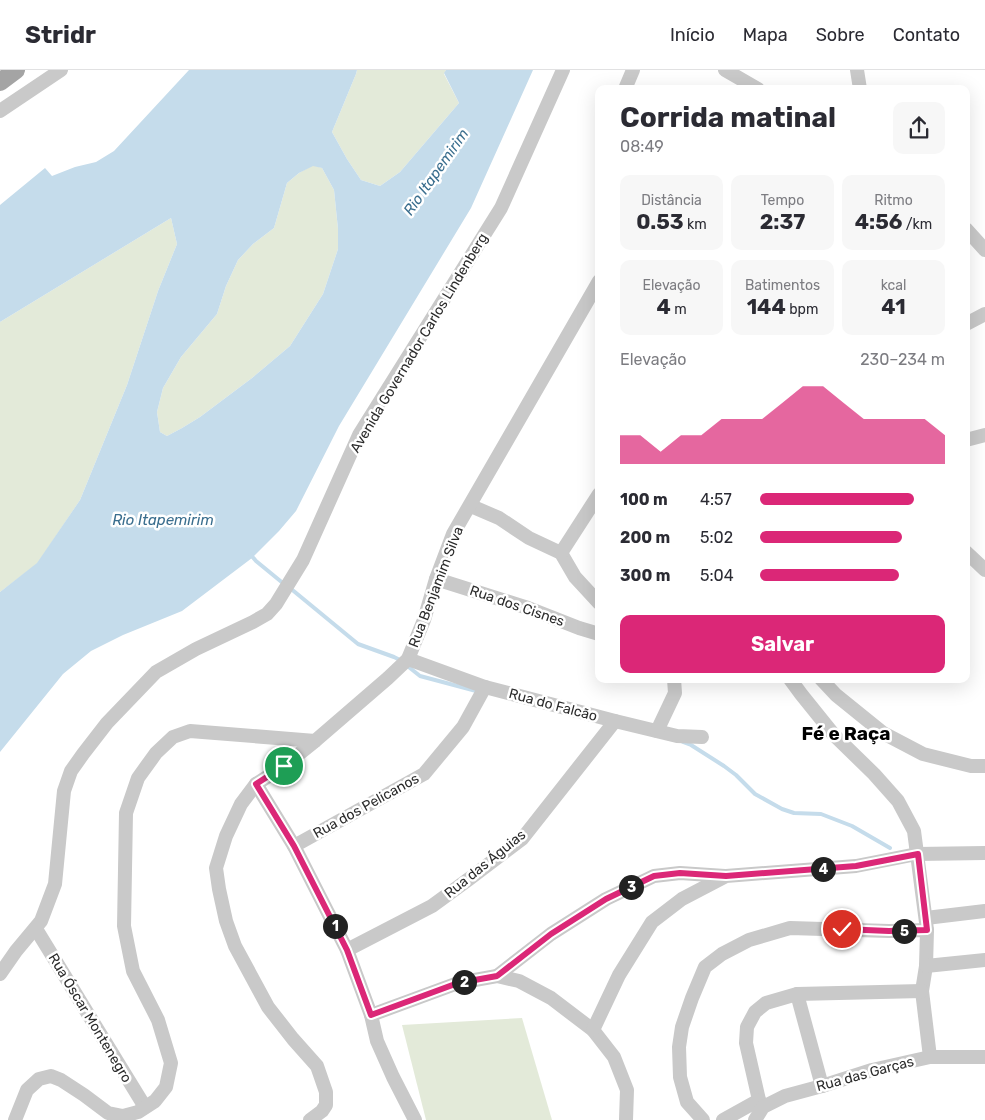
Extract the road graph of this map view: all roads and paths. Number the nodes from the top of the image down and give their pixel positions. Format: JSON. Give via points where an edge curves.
{"nodes":[{"id":1,"x":16,"y":70,"type":"edge"},
{"id":2,"x":61,"y":70,"type":"edge"},
{"id":3,"x":563,"y":70,"type":"edge"},
{"id":4,"x":632,"y":70,"type":"edge"},
{"id":5,"x":724,"y":70,"type":"edge"},
{"id":6,"x":857,"y":70,"type":"edge"},
{"id":7,"x":0,"y":82,"type":"edge"},
{"id":8,"x":626,"y":85,"type":"edge"},
{"id":9,"x":751,"y":85,"type":"edge"},
{"id":10,"x":859,"y":85,"type":"edge"},
{"id":11,"x":0,"y":111,"type":"edge"},
{"id":12,"x":970,"y":233,"type":"edge"},
{"id":13,"x":985,"y":250,"type":"edge"},
{"id":14,"x":595,"y":289,"type":"edge"},
{"id":15,"x":985,"y":314,"type":"edge"},
{"id":16,"x":970,"y":322,"type":"edge"},
{"id":17,"x":985,"y":435,"type":"edge"},
{"id":18,"x":970,"y":439,"type":"edge"},
{"id":19,"x":595,"y":500,"type":"edge"},
{"id":20,"x":471,"y":506,"type":"junction"},
{"id":21,"x":562,"y":553,"type":"junction"},
{"id":22,"x":970,"y":555,"type":"edge"},
{"id":23,"x":983,"y":565,"type":"edge"},
{"id":24,"x":436,"y":579,"type":"junction"},
{"id":25,"x":595,"y":599,"type":"edge"},
{"id":26,"x":595,"y":633,"type":"edge"},
{"id":27,"x":408,"y":659,"type":"junction"},
{"id":28,"x":674,"y":683,"type":"edge"},
{"id":29,"x":793,"y":683,"type":"edge"},
{"id":30,"x":825,"y":683,"type":"edge"},
{"id":31,"x":485,"y":687,"type":"junction"},
{"id":32,"x":615,"y":721,"type":"junction"},
{"id":33,"x":657,"y":731,"type":"junction"},
{"id":34,"x":702,"y":737,"type":"dead end"},
{"id":35,"x":315,"y":741,"type":"junction"},
{"id":36,"x":985,"y":766,"type":"edge"},
{"id":37,"x":256,"y":784,"type":"junction"},
{"id":38,"x":294,"y":846,"type":"junction"},
{"id":39,"x":918,"y":854,"type":"junction"},
{"id":40,"x":985,"y":854,"type":"edge"},
{"id":41,"x":726,"y":876,"type":"junction"},
{"id":42,"x":985,"y":911,"type":"edge"},
{"id":43,"x":926,"y":924,"type":"junction"},
{"id":44,"x":36,"y":929,"type":"junction"},
{"id":45,"x":347,"y":950,"type":"junction"},
{"id":46,"x":985,"y":960,"type":"edge"},
{"id":47,"x":926,"y":966,"type":"junction"},
{"id":48,"x":0,"y":974,"type":"edge"},
{"id":49,"x":497,"y":976,"type":"junction"},
{"id":50,"x":922,"y":991,"type":"junction"},
{"id":51,"x":797,"y":994,"type":"junction"},
{"id":52,"x":371,"y":1015,"type":"junction"},
{"id":53,"x":594,"y":1030,"type":"junction"},
{"id":54,"x":930,"y":1057,"type":"junction"},
{"id":55,"x":985,"y":1057,"type":"edge"},
{"id":56,"x":822,"y":1086,"type":"junction"},
{"id":57,"x":761,"y":1103,"type":"junction"},
{"id":58,"x":145,"y":1107,"type":"junction"},
{"id":59,"x":15,"y":1120,"type":"edge"},
{"id":60,"x":310,"y":1120,"type":"edge"},
{"id":61,"x":415,"y":1120,"type":"edge"},
{"id":62,"x":626,"y":1120,"type":"edge"},
{"id":63,"x":703,"y":1120,"type":"edge"},
{"id":64,"x":723,"y":1120,"type":"edge"},
{"id":65,"x":755,"y":1120,"type":"edge"}],
"edges":[{"from":1,"to":7,"type":"main road"},
{"from":2,"to":11,"type":"street"},
{"from":3,"to":44,"type":"street","name":"Avenida Governador Carlos Lindenberg","via":[[501,208],[359,435],[303,560],[276,604],[253,622],[156,672],[107,723],[71,771],[64,791],[55,884]]},
{"from":4,"to":8,"type":"street"},
{"from":5,"to":9,"type":"street"},
{"from":6,"to":10,"type":"street"},
{"from":12,"to":13,"type":"street"},
{"from":14,"to":20,"type":"street","name":"Rua Benjamim Silva"},
{"from":15,"to":16,"type":"street"},
{"from":17,"to":18,"type":"street"},
{"from":19,"to":21,"type":"street"},
{"from":20,"to":21,"type":"street"},
{"from":20,"to":24,"type":"street","name":"Rua Benjamim Silva","via":[[453,534]]},
{"from":21,"to":25,"type":"street","via":[[575,577]]},
{"from":22,"to":23,"type":"street"},
{"from":24,"to":26,"type":"street","name":"Rua dos Cisnes"},
{"from":24,"to":27,"type":"street","name":"Rua Benjamim Silva"},
{"from":27,"to":31,"type":"street","name":"Rua do Falcão"},
{"from":27,"to":35,"type":"street","name":"Rua Benjamim Silva"},
{"from":28,"to":33,"type":"street","via":[[675,693]]},
{"from":29,"to":39,"type":"street","via":[[834,735],[898,801],[914,831]]},
{"from":30,"to":36,"type":"street","via":[[883,733],[923,754],[971,766]]},
{"from":31,"to":32,"type":"street","name":"Rua do Falcão"},
{"from":31,"to":38,"type":"street","name":"Rua dos Pelicanos","via":[[463,727],[424,774]]},
{"from":32,"to":33,"type":"street","name":"Rua do Falcão"},
{"from":32,"to":45,"type":"street","name":"Rua das Águias","via":[[522,839],[432,906]]},
{"from":33,"to":34,"type":"street","name":"Rua do Falcão"},
{"from":35,"to":37,"type":"street","name":"Rua Benjamim Silva"},
{"from":35,"to":58,"type":"street","via":[[190,730],[173,737],[156,753],[138,778],[126,814],[124,926],[133,971],[158,1020],[171,1063],[166,1087]]},
{"from":37,"to":38,"type":"street"},
{"from":37,"to":60,"type":"street","via":[[241,804],[226,836],[216,868],[219,889],[235,946],[268,1007],[316,1066],[326,1092],[326,1105]]},
{"from":38,"to":45,"type":"street"},
{"from":39,"to":40,"type":"street"},
{"from":39,"to":41,"type":"street","via":[[856,866]]},
{"from":39,"to":43,"type":"street"},
{"from":41,"to":49,"type":"street","via":[[680,873],[654,876],[606,899],[559,929]]},
{"from":41,"to":53,"type":"street","via":[[682,899],[652,922],[619,975]]},
{"from":42,"to":43,"type":"street"},
{"from":43,"to":47,"type":"street"},
{"from":43,"to":63,"type":"street","via":[[889,931],[790,928],[748,940],[705,967],[682,1027],[678,1047],[680,1077],[687,1102]]},
{"from":44,"to":48,"type":"street","name":"Avenida Governador Carlos Lindenberg"},
{"from":44,"to":58,"type":"street","name":"Rua Óscar Montenegro"},
{"from":45,"to":52,"type":"street"},
{"from":46,"to":47,"type":"street"},
{"from":47,"to":50,"type":"street"},
{"from":49,"to":52,"type":"street","via":[[458,983]]},
{"from":49,"to":53,"type":"street","via":[[520,981],[551,998]]},
{"from":50,"to":51,"type":"street"},
{"from":50,"to":54,"type":"street"},
{"from":51,"to":56,"type":"street"},
{"from":51,"to":57,"type":"street","via":[[766,1003],[747,1026],[746,1043]]},
{"from":52,"to":61,"type":"street","via":[[377,1041]]},
{"from":53,"to":62,"type":"street","via":[[614,1057],[627,1090]]},
{"from":54,"to":55,"type":"street","name":"Rua das Garças"},
{"from":54,"to":56,"type":"street","name":"Rua das Garças"},
{"from":56,"to":57,"type":"street","name":"Rua das Garças"},
{"from":57,"to":64,"type":"street","name":"Rua das Garças"},
{"from":57,"to":65,"type":"street"},
{"from":58,"to":59,"type":"street","via":[[123,1116],[108,1113],[84,1094],[51,1076],[39,1079],[27,1090]]}]}
